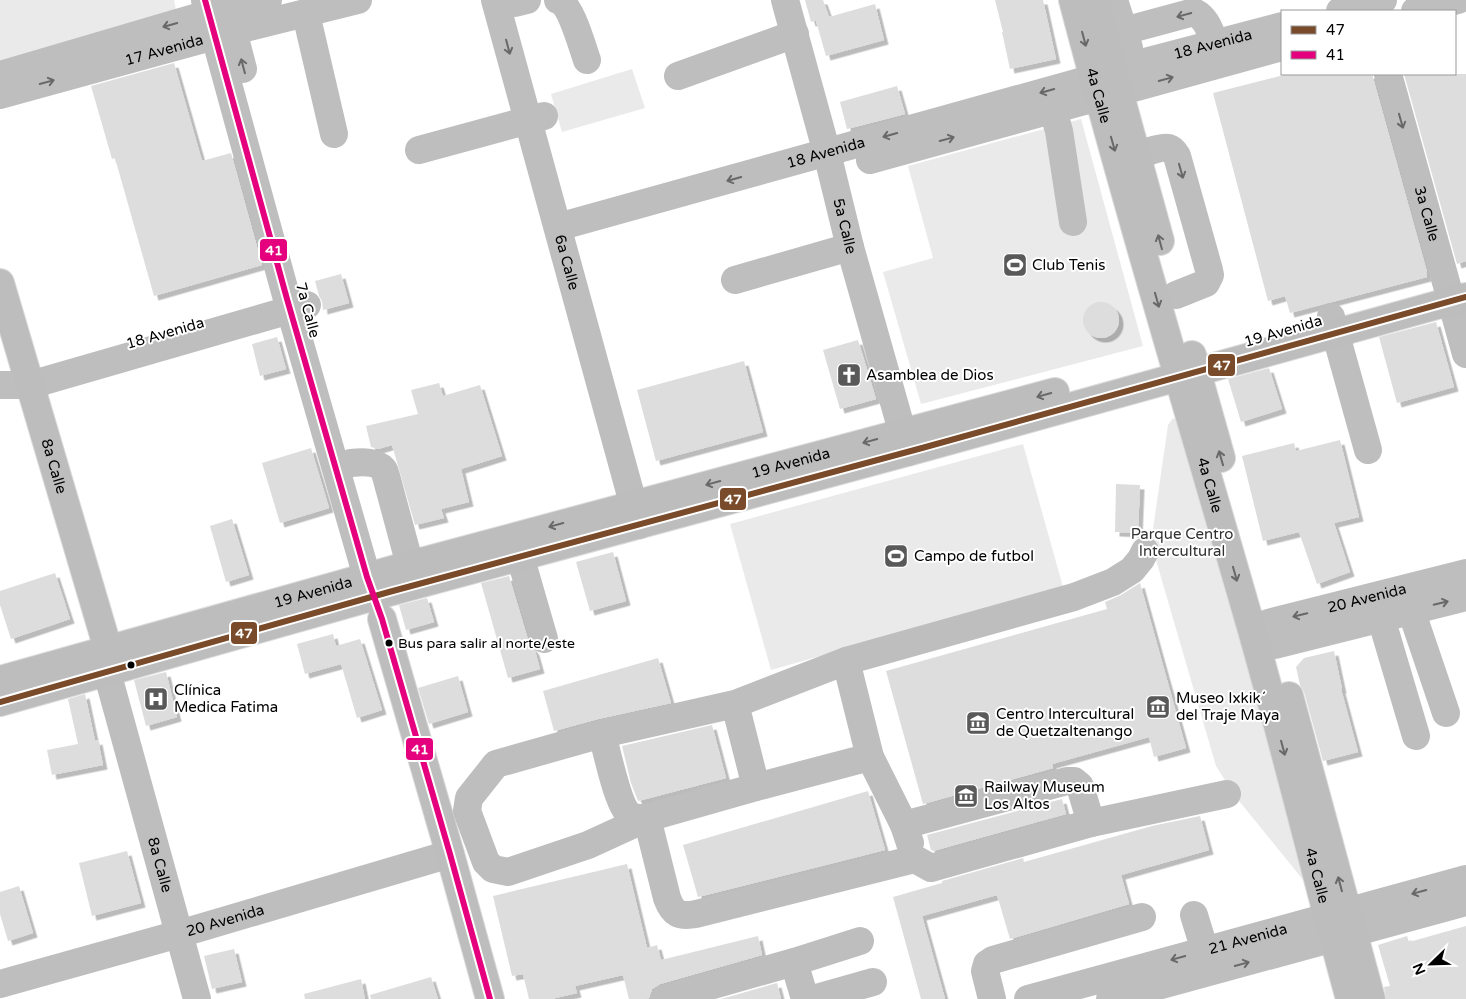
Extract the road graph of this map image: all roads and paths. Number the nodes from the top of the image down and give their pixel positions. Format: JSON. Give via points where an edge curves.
{"nodes":[{"id":1,"x":268,"y":0,"type":"edge"},
{"id":2,"x":358,"y":0,"type":"edge"},
{"id":3,"x":558,"y":0,"type":"edge"},
{"id":4,"x":785,"y":0,"type":"edge"},
{"id":5,"x":801,"y":0,"type":"edge"},
{"id":6,"x":1073,"y":0,"type":"edge"},
{"id":7,"x":1095,"y":0,"type":"edge"},
{"id":8,"x":1114,"y":0,"type":"edge"},
{"id":9,"x":1458,"y":0,"type":"edge"},
{"id":10,"x":513,"y":1,"type":"edge"},
{"id":11,"x":1419,"y":10,"type":"edge"},
{"id":12,"x":306,"y":14,"type":"junction"},
{"id":13,"x":219,"y":15,"type":"edge"},
{"id":14,"x":1281,"y":26,"type":"edge"},
{"id":15,"x":794,"y":34,"type":"junction"},
{"id":16,"x":1115,"y":34,"type":"junction"},
{"id":17,"x":1215,"y":43,"type":"junction"},
{"id":18,"x":1281,"y":47,"type":"edge"},
{"id":19,"x":587,"y":60,"type":"dead end"},
{"id":20,"x":0,"y":75,"type":"edge"},
{"id":21,"x":1388,"y":75,"type":"edge"},
{"id":22,"x":678,"y":76,"type":"dead end"},
{"id":23,"x":1112,"y":80,"type":"junction"},
{"id":24,"x":0,"y":95,"type":"edge"},
{"id":25,"x":1052,"y":110,"type":"junction"},
{"id":26,"x":536,"y":118,"type":"junction"},
{"id":27,"x":334,"y":134,"type":"dead end"},
{"id":28,"x":419,"y":150,"type":"dead end"},
{"id":29,"x":1137,"y":155,"type":"junction"},
{"id":30,"x":836,"y":160,"type":"junction"},
{"id":31,"x":1072,"y":222,"type":"dead end"},
{"id":32,"x":568,"y":234,"type":"junction"},
{"id":33,"x":850,"y":246,"type":"junction"},
{"id":34,"x":735,"y":280,"type":"dead end"},
{"id":35,"x":0,"y":283,"type":"edge"},
{"id":36,"x":1458,"y":291,"type":"edge"},
{"id":37,"x":1176,"y":295,"type":"junction"},
{"id":38,"x":297,"y":302,"type":"junction"},
{"id":39,"x":1334,"y":325,"type":"junction"},
{"id":40,"x":1466,"y":354,"type":"edge"},
{"id":41,"x":1186,"y":367,"type":"junction"},
{"id":42,"x":28,"y":379,"type":"junction"},
{"id":43,"x":0,"y":385,"type":"edge"},
{"id":44,"x":913,"y":440,"type":"junction"},
{"id":45,"x":1368,"y":450,"type":"dead end"},
{"id":46,"x":352,"y":463,"type":"junction"},
{"id":47,"x":643,"y":513,"type":"junction"},
{"id":48,"x":1145,"y":551,"type":"dead end"},
{"id":49,"x":520,"y":556,"type":"junction"},
{"id":50,"x":410,"y":565,"type":"junction"},
{"id":51,"x":1466,"y":573,"type":"edge"},
{"id":52,"x":379,"y":591,"type":"junction"},
{"id":53,"x":1466,"y":597,"type":"edge"},
{"id":54,"x":1411,"y":610,"type":"junction"},
{"id":55,"x":1381,"y":618,"type":"junction"},
{"id":56,"x":1272,"y":634,"type":"junction"},
{"id":57,"x":544,"y":639,"type":"dead end"},
{"id":58,"x":108,"y":661,"type":"junction"},
{"id":59,"x":846,"y":661,"type":"junction"},
{"id":60,"x":0,"y":680,"type":"edge"},
{"id":61,"x":0,"y":702,"type":"edge"},
{"id":62,"x":735,"y":704,"type":"junction"},
{"id":63,"x":1446,"y":713,"type":"dead end"},
{"id":64,"x":602,"y":734,"type":"junction"},
{"id":65,"x":1416,"y":736,"type":"dead end"},
{"id":66,"x":870,"y":757,"type":"junction"},
{"id":67,"x":756,"y":787,"type":"junction"},
{"id":68,"x":1227,"y":794,"type":"dead end"},
{"id":69,"x":646,"y":818,"type":"junction"},
{"id":70,"x":1090,"y":823,"type":"junction"},
{"id":71,"x":904,"y":825,"type":"junction"},
{"id":72,"x":448,"y":848,"type":"junction"},
{"id":73,"x":915,"y":859,"type":"junction"},
{"id":74,"x":1466,"y":879,"type":"edge"},
{"id":75,"x":1466,"y":902,"type":"edge"},
{"id":76,"x":1194,"y":915,"type":"dead end"},
{"id":77,"x":1142,"y":917,"type":"dead end"},
{"id":78,"x":1340,"y":925,"type":"junction"},
{"id":79,"x":177,"y":928,"type":"junction"},
{"id":80,"x":860,"y":941,"type":"dead end"},
{"id":81,"x":1205,"y":951,"type":"junction"},
{"id":82,"x":794,"y":962,"type":"junction"},
{"id":83,"x":0,"y":972,"type":"edge"},
{"id":84,"x":872,"y":982,"type":"dead end"},
{"id":85,"x":0,"y":984,"type":"edge"},
{"id":86,"x":196,"y":999,"type":"edge"},
{"id":87,"x":490,"y":999,"type":"edge"},
{"id":88,"x":664,"y":999,"type":"edge"},
{"id":89,"x":805,"y":999,"type":"edge"},
{"id":90,"x":813,"y":999,"type":"edge"},
{"id":91,"x":992,"y":999,"type":"edge"},
{"id":92,"x":1028,"y":999,"type":"edge"},
{"id":93,"x":1110,"y":999,"type":"edge"},
{"id":94,"x":1350,"y":999,"type":"edge"},
{"id":95,"x":1371,"y":999,"type":"edge"}],
"edges":[{"from":1,"to":13,"type":"street","name":"17 Avenida"},
{"from":2,"to":12,"type":"street","name":"17 Avenida"},
{"from":3,"to":19,"type":"street","via":[[570,15]]},
{"from":4,"to":15,"type":"street","name":"5a Calle"},
{"from":5,"to":30,"type":"street","name":"5a Calle"},
{"from":6,"to":23,"type":"main road","name":"4a Calle","one_way":true},
{"from":7,"to":16,"type":"main road","name":"4a Calle"},
{"from":8,"to":16,"type":"street"},
{"from":9,"to":11,"type":"street"},
{"from":10,"to":26,"type":"street","name":"6a Calle","one_way":true},
{"from":12,"to":13,"type":"street","name":"17 Avenida"},
{"from":12,"to":27,"type":"street"},
{"from":13,"to":20,"type":"street","name":"17 Avenida","one_way":true},
{"from":24,"to":13,"type":"street","name":"17 Avenida","one_way":true},
{"from":13,"to":38,"type":"street","name":"7a Calle"},
{"from":14,"to":17,"type":"street","name":"18 Avenida"},
{"from":15,"to":22,"type":"street"},
{"from":15,"to":30,"type":"street","name":"5a Calle"},
{"from":17,"to":16,"type":"street","one_way":true,"via":[[1204,20],[1194,12]]},
{"from":16,"to":23,"type":"main road","name":"4a Calle"},
{"from":17,"to":23,"type":"street","name":"18 Avenida"},
{"from":23,"to":18,"type":"street","name":"18 Avenida","one_way":true},
{"from":21,"to":36,"type":"street","name":"3a Calle","one_way":true},
{"from":23,"to":25,"type":"street","name":"18 Avenida"},
{"from":23,"to":29,"type":"main road","name":"4a Calle"},
{"from":23,"to":30,"type":"street","name":"18 Avenida","one_way":true},
{"from":23,"to":41,"type":"main road","name":"4a Calle","one_way":true},
{"from":30,"to":25,"type":"street","name":"18 Avenida","one_way":true},
{"from":25,"to":31,"type":"street","via":[[1059,131]]},
{"from":26,"to":28,"type":"street"},
{"from":26,"to":32,"type":"street","name":"6a Calle"},
{"from":37,"to":29,"type":"main road","name":"4a Calle","one_way":true},
{"from":29,"to":37,"type":"street","one_way":true,"via":[[1164,148],[1175,152],[1204,251],[1210,275],[1208,280]]},
{"from":30,"to":32,"type":"street","name":"18 Avenida"},
{"from":30,"to":33,"type":"street","name":"5a Calle"},
{"from":30,"to":44,"type":"street","name":"5a Calle"},
{"from":32,"to":47,"type":"street","name":"6a Calle"},
{"from":33,"to":34,"type":"street"},
{"from":33,"to":44,"type":"street","name":"5a Calle"},
{"from":35,"to":42,"type":"main road","name":"8a Calle"},
{"from":36,"to":39,"type":"main road","name":"19 Avenida"},
{"from":36,"to":40,"type":"street","name":"3a Calle"},
{"from":37,"to":41,"type":"main road","name":"4a Calle"},
{"from":38,"to":42,"type":"street","name":"18 Avenida"},
{"from":38,"to":46,"type":"street","name":"7a Calle"},
{"from":38,"to":52,"type":"street","name":"7a Calle"},
{"from":39,"to":41,"type":"main road","name":"19 Avenida"},
{"from":39,"to":45,"type":"street"},
{"from":41,"to":44,"type":"main road","name":"19 Avenida"},
{"from":56,"to":41,"type":"main road","name":"4a Calle","one_way":true},
{"from":41,"to":78,"type":"main road","name":"4a Calle","one_way":true,"via":[[1257,650]]},
{"from":42,"to":43,"type":"street","name":"18 Avenida"},
{"from":42,"to":58,"type":"main road","name":"8a Calle"},
{"from":44,"to":47,"type":"main road","name":"19 Avenida"},
{"from":46,"to":50,"type":"street","via":[[366,462],[383,468]]},
{"from":46,"to":52,"type":"street","name":"7a Calle"},
{"from":47,"to":49,"type":"main road","name":"19 Avenida"},
{"from":47,"to":50,"type":"main road","name":"19 Avenida","one_way":true},
{"from":48,"to":59,"type":"street","via":[[1132,570],[1113,582],[1074,597]]},
{"from":49,"to":52,"type":"main road","name":"19 Avenida"},
{"from":49,"to":57,"type":"street"},
{"from":50,"to":52,"type":"main road","name":"19 Avenida"},
{"from":51,"to":56,"type":"street","name":"20 Avenida","one_way":true},
{"from":52,"to":58,"type":"main road","name":"19 Avenida"},
{"from":52,"to":72,"type":"main road","name":"7a Calle"},
{"from":54,"to":53,"type":"street","name":"20 Avenida","one_way":true},
{"from":54,"to":55,"type":"street","name":"20 Avenida"},
{"from":54,"to":63,"type":"street"},
{"from":55,"to":56,"type":"street","name":"20 Avenida"},
{"from":55,"to":65,"type":"street"},
{"from":78,"to":56,"type":"main road","name":"4a Calle","one_way":true},
{"from":58,"to":60,"type":"main road","name":"19 Avenida"},
{"from":58,"to":61,"type":"main road","name":"19 Avenida"},
{"from":58,"to":79,"type":"street","name":"8a Calle"},
{"from":59,"to":62,"type":"street"},
{"from":59,"to":66,"type":"street"},
{"from":62,"to":64,"type":"street"},
{"from":62,"to":67,"type":"street"},
{"from":64,"to":69,"type":"street","via":[[624,809],[632,816]]},
{"from":64,"to":69,"type":"street","via":[[496,764],[468,798],[467,811],[486,862],[493,869],[508,872],[588,845]]},
{"from":66,"to":67,"type":"street"},
{"from":66,"to":71,"type":"street"},
{"from":67,"to":69,"type":"street"},
{"from":68,"to":70,"type":"street"},
{"from":69,"to":73,"type":"street","via":[[667,898],[672,909],[681,915],[696,914]]},
{"from":70,"to":71,"type":"street","via":[[1080,786],[1074,781],[1067,781]]},
{"from":70,"to":73,"type":"street","via":[[931,868]]},
{"from":71,"to":73,"type":"street"},
{"from":72,"to":79,"type":"street","name":"20 Avenida"},
{"from":72,"to":87,"type":"main road","name":"7a Calle"},
{"from":74,"to":78,"type":"street","name":"21 Avenida","one_way":true},
{"from":75,"to":78,"type":"street","name":"21 Avenida"},
{"from":76,"to":81,"type":"street"},
{"from":77,"to":91,"type":"street","via":[[993,960],[985,971]]},
{"from":78,"to":81,"type":"street","name":"21 Avenida"},
{"from":93,"to":78,"type":"street","name":"21 Avenida","one_way":true},
{"from":78,"to":94,"type":"main road","name":"4a Calle"},
{"from":78,"to":95,"type":"main road","name":"4a Calle"},
{"from":79,"to":83,"type":"street","name":"20 Avenida"},
{"from":79,"to":85,"type":"street","name":"20 Avenida"},
{"from":79,"to":86,"type":"street","name":"8a Calle"},
{"from":80,"to":82,"type":"street"},
{"from":81,"to":92,"type":"street","name":"21 Avenida","one_way":true},
{"from":82,"to":88,"type":"street"},
{"from":82,"to":89,"type":"street"},
{"from":84,"to":90,"type":"street"}]}
